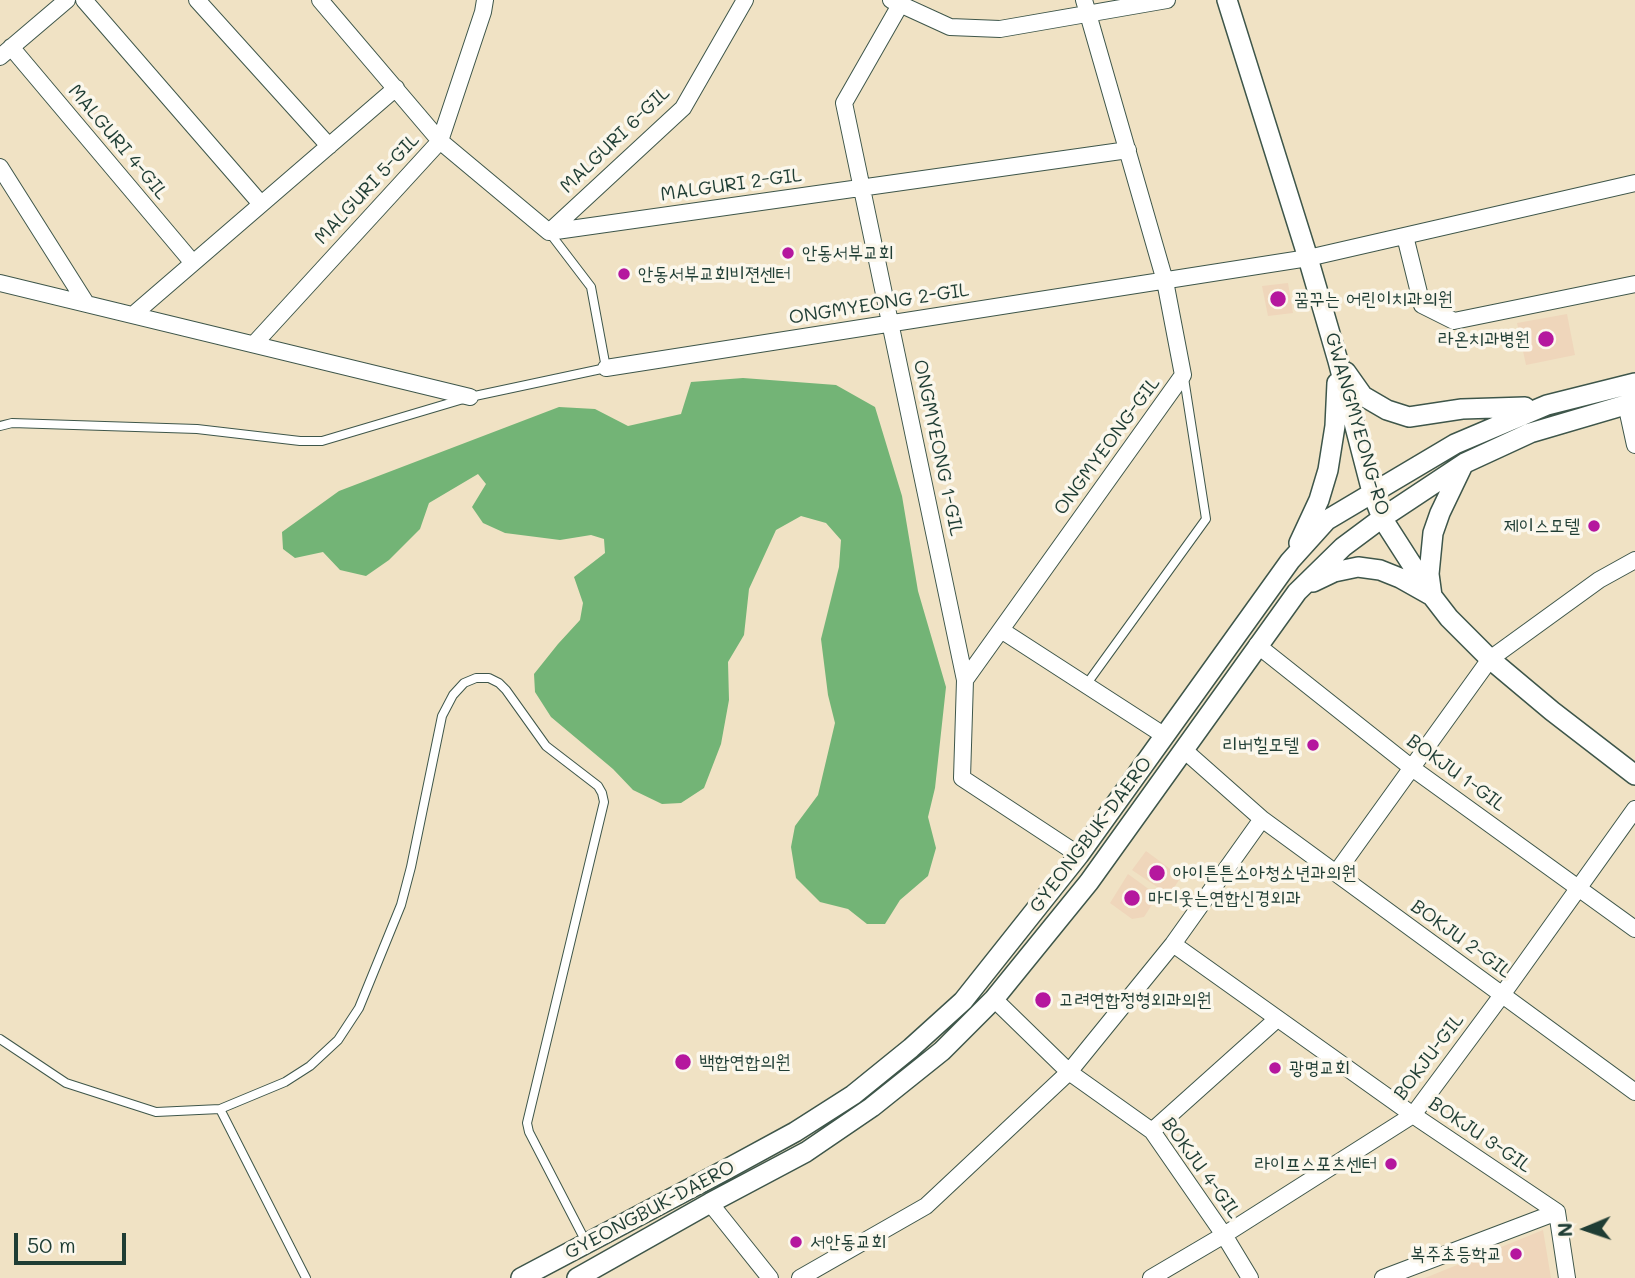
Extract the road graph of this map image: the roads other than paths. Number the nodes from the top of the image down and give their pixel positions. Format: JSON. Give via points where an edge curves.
{"nodes":[{"id":1,"x":67,"y":0,"type":"edge"},
{"id":2,"x":84,"y":0,"type":"edge"},
{"id":3,"x":197,"y":0,"type":"edge"},
{"id":4,"x":320,"y":0,"type":"edge"},
{"id":5,"x":485,"y":0,"type":"edge"},
{"id":6,"x":745,"y":0,"type":"edge"},
{"id":7,"x":1167,"y":0,"type":"edge"},
{"id":8,"x":1227,"y":0,"type":"edge"},
{"id":9,"x":895,"y":3,"type":"edge"},
{"id":10,"x":1086,"y":7,"type":"edge"},
{"id":11,"x":6,"y":52,"type":"edge"},
{"id":12,"x":396,"y":88,"type":"junction"},
{"id":13,"x":440,"y":141,"type":"junction"},
{"id":14,"x":329,"y":146,"type":"junction"},
{"id":15,"x":1128,"y":150,"type":"junction"},
{"id":16,"x":0,"y":167,"type":"edge"},
{"id":17,"x":1635,"y":183,"type":"edge"},
{"id":18,"x":861,"y":187,"type":"junction"},
{"id":19,"x":261,"y":204,"type":"junction"},
{"id":20,"x":550,"y":232,"type":"junction"},
{"id":21,"x":1405,"y":236,"type":"junction"},
{"id":22,"x":1308,"y":258,"type":"junction"},
{"id":23,"x":193,"y":263,"type":"junction"},
{"id":24,"x":1165,"y":281,"type":"junction"},
{"id":25,"x":0,"y":283,"type":"edge"},
{"id":26,"x":1635,"y":284,"type":"edge"},
{"id":27,"x":86,"y":303,"type":"junction"},
{"id":28,"x":134,"y":314,"type":"junction"},
{"id":29,"x":891,"y":324,"type":"junction"},
{"id":30,"x":254,"y":344,"type":"junction"},
{"id":31,"x":1338,"y":361,"type":"junction"},
{"id":32,"x":607,"y":368,"type":"junction"},
{"id":33,"x":1183,"y":375,"type":"junction"},
{"id":34,"x":1635,"y":383,"type":"edge"},
{"id":35,"x":470,"y":397,"type":"junction"},
{"id":36,"x":1630,"y":403,"type":"edge"},
{"id":37,"x":1547,"y":405,"type":"junction"},
{"id":38,"x":0,"y":426,"type":"edge"},
{"id":39,"x":1635,"y":445,"type":"edge"},
{"id":40,"x":1465,"y":463,"type":"junction"},
{"id":41,"x":1372,"y":492,"type":"junction"},
{"id":42,"x":1382,"y":518,"type":"junction"},
{"id":43,"x":1635,"y":560,"type":"edge"},
{"id":44,"x":1290,"y":561,"type":"junction"},
{"id":45,"x":1297,"y":592,"type":"junction"},
{"id":46,"x":1432,"y":596,"type":"junction"},
{"id":47,"x":1001,"y":629,"type":"junction"},
{"id":48,"x":1258,"y":645,"type":"junction"},
{"id":49,"x":1490,"y":659,"type":"junction"},
{"id":50,"x":965,"y":680,"type":"junction"},
{"id":51,"x":1086,"y":685,"type":"junction"},
{"id":52,"x":1165,"y":736,"type":"junction"},
{"id":53,"x":1184,"y":750,"type":"junction"},
{"id":54,"x":1412,"y":768,"type":"junction"},
{"id":55,"x":1635,"y":775,"type":"edge"},
{"id":56,"x":1635,"y":809,"type":"edge"},
{"id":57,"x":1262,"y":819,"type":"junction"},
{"id":58,"x":1079,"y":855,"type":"junction"},
{"id":59,"x":1336,"y":873,"type":"junction"},
{"id":60,"x":1580,"y":888,"type":"junction"},
{"id":61,"x":1635,"y":929,"type":"edge"},
{"id":62,"x":1173,"y":944,"type":"junction"},
{"id":63,"x":1502,"y":995,"type":"junction"},
{"id":64,"x":995,"y":999,"type":"junction"},
{"id":65,"x":1277,"y":1019,"type":"junction"},
{"id":66,"x":0,"y":1038,"type":"edge"},
{"id":67,"x":1069,"y":1072,"type":"junction"},
{"id":68,"x":1635,"y":1092,"type":"edge"},
{"id":69,"x":220,"y":1109,"type":"junction"},
{"id":70,"x":1413,"y":1115,"type":"junction"},
{"id":71,"x":1152,"y":1131,"type":"junction"},
{"id":72,"x":710,"y":1203,"type":"junction"},
{"id":73,"x":1557,"y":1212,"type":"junction"},
{"id":74,"x":1224,"y":1235,"type":"junction"},
{"id":75,"x":586,"y":1243,"type":"junction"},
{"id":76,"x":306,"y":1278,"type":"edge"},
{"id":77,"x":521,"y":1278,"type":"edge"},
{"id":78,"x":577,"y":1278,"type":"edge"},
{"id":79,"x":770,"y":1278,"type":"edge"},
{"id":80,"x":800,"y":1278,"type":"edge"},
{"id":81,"x":1151,"y":1278,"type":"edge"},
{"id":82,"x":1250,"y":1278,"type":"edge"},
{"id":83,"x":1383,"y":1278,"type":"edge"},
{"id":84,"x":1567,"y":1278,"type":"edge"}],
"edges":[{"from":1,"to":11,"type":"street","name":"MALGURI 4-GIL"},
{"from":2,"to":19,"type":"street"},
{"from":3,"to":14,"type":"street"},
{"from":4,"to":12,"type":"street"},
{"from":5,"to":13,"type":"street","name":"MALGURI 5-GIL"},
{"from":6,"to":20,"type":"street","name":"MALGURI 6-GIL","via":[[683,108]]},
{"from":7,"to":10,"type":"street"},
{"from":8,"to":22,"type":"street","name":"GWANGMYEONG-RO"},
{"from":9,"to":10,"type":"street","via":[[950,27],[1000,29]]},
{"from":9,"to":18,"type":"street","name":"ONGMYEONG 1-GIL","via":[[844,103]]},
{"from":10,"to":15,"type":"street","name":"ONGMYEONG-GIL"},
{"from":11,"to":23,"type":"street","name":"MALGURI 4-GIL"},
{"from":12,"to":13,"type":"street"},
{"from":12,"to":14,"type":"street"},
{"from":13,"to":20,"type":"street"},
{"from":13,"to":30,"type":"street","name":"MALGURI 5-GIL"},
{"from":14,"to":19,"type":"street"},
{"from":15,"to":18,"type":"street","name":"MALGURI 2-GIL"},
{"from":15,"to":24,"type":"street","name":"ONGMYEONG-GIL"},
{"from":16,"to":27,"type":"street"},
{"from":17,"to":21,"type":"street","name":"ONGMYEONG 2-GIL"},
{"from":18,"to":20,"type":"street","name":"MALGURI 2-GIL"},
{"from":18,"to":29,"type":"street","name":"ONGMYEONG 1-GIL"},
{"from":19,"to":23,"type":"street"},
{"from":20,"to":32,"type":"lane","via":[[591,287]]},
{"from":21,"to":22,"type":"street","name":"ONGMYEONG 2-GIL"},
{"from":21,"to":26,"type":"street","via":[[1422,305],[1454,321]]},
{"from":22,"to":24,"type":"street","name":"ONGMYEONG 2-GIL"},
{"from":22,"to":31,"type":"street","name":"GWANGMYEONG-RO"},
{"from":23,"to":28,"type":"street"},
{"from":24,"to":29,"type":"street","name":"ONGMYEONG 2-GIL"},
{"from":24,"to":33,"type":"street","name":"ONGMYEONG-GIL"},
{"from":25,"to":27,"type":"street"},
{"from":27,"to":28,"type":"street"},
{"from":28,"to":30,"type":"street"},
{"from":29,"to":32,"type":"street","name":"ONGMYEONG 2-GIL"},
{"from":29,"to":50,"type":"street","name":"ONGMYEONG 1-GIL"},
{"from":30,"to":35,"type":"street"},
{"from":31,"to":37,"type":"street","via":[[1363,396],[1409,417]]},
{"from":31,"to":41,"type":"street","name":"GWANGMYEONG-RO"},
{"from":31,"to":44,"type":"street","via":[[1328,470]]},
{"from":32,"to":35,"type":"lane"},
{"from":33,"to":47,"type":"street","name":"ONGMYEONG-GIL"},
{"from":33,"to":51,"type":"lane","via":[[1206,519]]},
{"from":34,"to":37,"type":"street","name":"GYEONGBUK-DAERO"},
{"from":35,"to":38,"type":"lane","via":[[322,440],[197,429]]},
{"from":36,"to":39,"type":"street"},
{"from":36,"to":40,"type":"street","name":"GYEONGBUK-DAERO","via":[[1530,433]]},
{"from":37,"to":41,"type":"street","name":"GYEONGBUK-DAERO","via":[[1454,443]]},
{"from":40,"to":42,"type":"street","name":"GYEONGBUK-DAERO"},
{"from":40,"to":46,"type":"street","via":[[1433,533]]},
{"from":41,"to":42,"type":"street","name":"GWANGMYEONG-RO"},
{"from":41,"to":44,"type":"street","name":"GYEONGBUK-DAERO","via":[[1327,520]]},
{"from":42,"to":45,"type":"street","name":"GYEONGBUK-DAERO","via":[[1343,547]]},
{"from":42,"to":46,"type":"street","name":"GWANGMYEONG-RO"},
{"from":43,"to":49,"type":"street","via":[[1599,580]]},
{"from":44,"to":52,"type":"street","name":"GYEONGBUK-DAERO"},
{"from":45,"to":46,"type":"street","via":[[1334,572],[1358,566],[1400,578]]},
{"from":45,"to":48,"type":"street","name":"GYEONGBUK-DAERO"},
{"from":46,"to":49,"type":"street","name":"GWANGMYEONG-RO"},
{"from":47,"to":50,"type":"street","name":"ONGMYEONG-GIL"},
{"from":47,"to":51,"type":"street"},
{"from":48,"to":53,"type":"street","name":"GYEONGBUK-DAERO"},
{"from":48,"to":54,"type":"street","name":"BOKJU 1-GIL"},
{"from":49,"to":54,"type":"street"},
{"from":49,"to":55,"type":"street","name":"GWANGMYEONG-RO"},
{"from":50,"to":58,"type":"street","name":"ONGMYEONG 1-GIL","via":[[962,778]]},
{"from":51,"to":52,"type":"street"},
{"from":52,"to":58,"type":"street","name":"GYEONGBUK-DAERO"},
{"from":53,"to":57,"type":"street","name":"BOKJU 2-GIL"},
{"from":53,"to":64,"type":"street","name":"GYEONGBUK-DAERO","via":[[1089,882]]},
{"from":54,"to":59,"type":"street"},
{"from":54,"to":60,"type":"street","name":"BOKJU 1-GIL"},
{"from":56,"to":60,"type":"street","name":"BOKJU-GIL"},
{"from":57,"to":59,"type":"street","name":"BOKJU 2-GIL"},
{"from":57,"to":62,"type":"street"},
{"from":58,"to":75,"type":"street","name":"GYEONGBUK-DAERO","via":[[963,1001],[853,1095],[727,1170]]},
{"from":59,"to":63,"type":"street","name":"BOKJU 2-GIL"},
{"from":60,"to":61,"type":"street","name":"BOKJU 1-GIL"},
{"from":60,"to":63,"type":"street","name":"BOKJU-GIL"},
{"from":62,"to":65,"type":"street","name":"BOKJU 3-GIL"},
{"from":62,"to":67,"type":"street"},
{"from":63,"to":68,"type":"street","name":"BOKJU 2-GIL"},
{"from":63,"to":70,"type":"street","name":"BOKJU-GIL"},
{"from":64,"to":67,"type":"street","name":"BOKJU 4-GIL"},
{"from":64,"to":72,"type":"street","name":"GYEONGBUK-DAERO","via":[[942,1051],[872,1107],[806,1152]]},
{"from":65,"to":70,"type":"street","name":"BOKJU 3-GIL"},
{"from":65,"to":71,"type":"street"},
{"from":66,"to":69,"type":"lane","via":[[66,1083],[156,1112]]},
{"from":67,"to":71,"type":"street","name":"BOKJU 4-GIL"},
{"from":67,"to":80,"type":"street","via":[[926,1206]]},
{"from":69,"to":75,"type":"lane","via":[[285,1082],[310,1066],[338,1040],[359,1008],[401,905],[442,716],[464,683],[489,678],[506,690],[546,746],[598,786],[604,802],[527,1122]]},
{"from":69,"to":76,"type":"lane"},
{"from":70,"to":73,"type":"street","name":"BOKJU 3-GIL"},
{"from":70,"to":74,"type":"street","name":"BOKJU-GIL"},
{"from":71,"to":74,"type":"street","name":"BOKJU 4-GIL"},
{"from":72,"to":78,"type":"street","name":"GYEONGBUK-DAERO"},
{"from":72,"to":79,"type":"street"},
{"from":73,"to":83,"type":"street"},
{"from":73,"to":84,"type":"street"},
{"from":74,"to":81,"type":"street","name":"BOKJU-GIL"},
{"from":74,"to":82,"type":"street","name":"BOKJU 4-GIL"},
{"from":75,"to":77,"type":"street","name":"GYEONGBUK-DAERO"}]}
